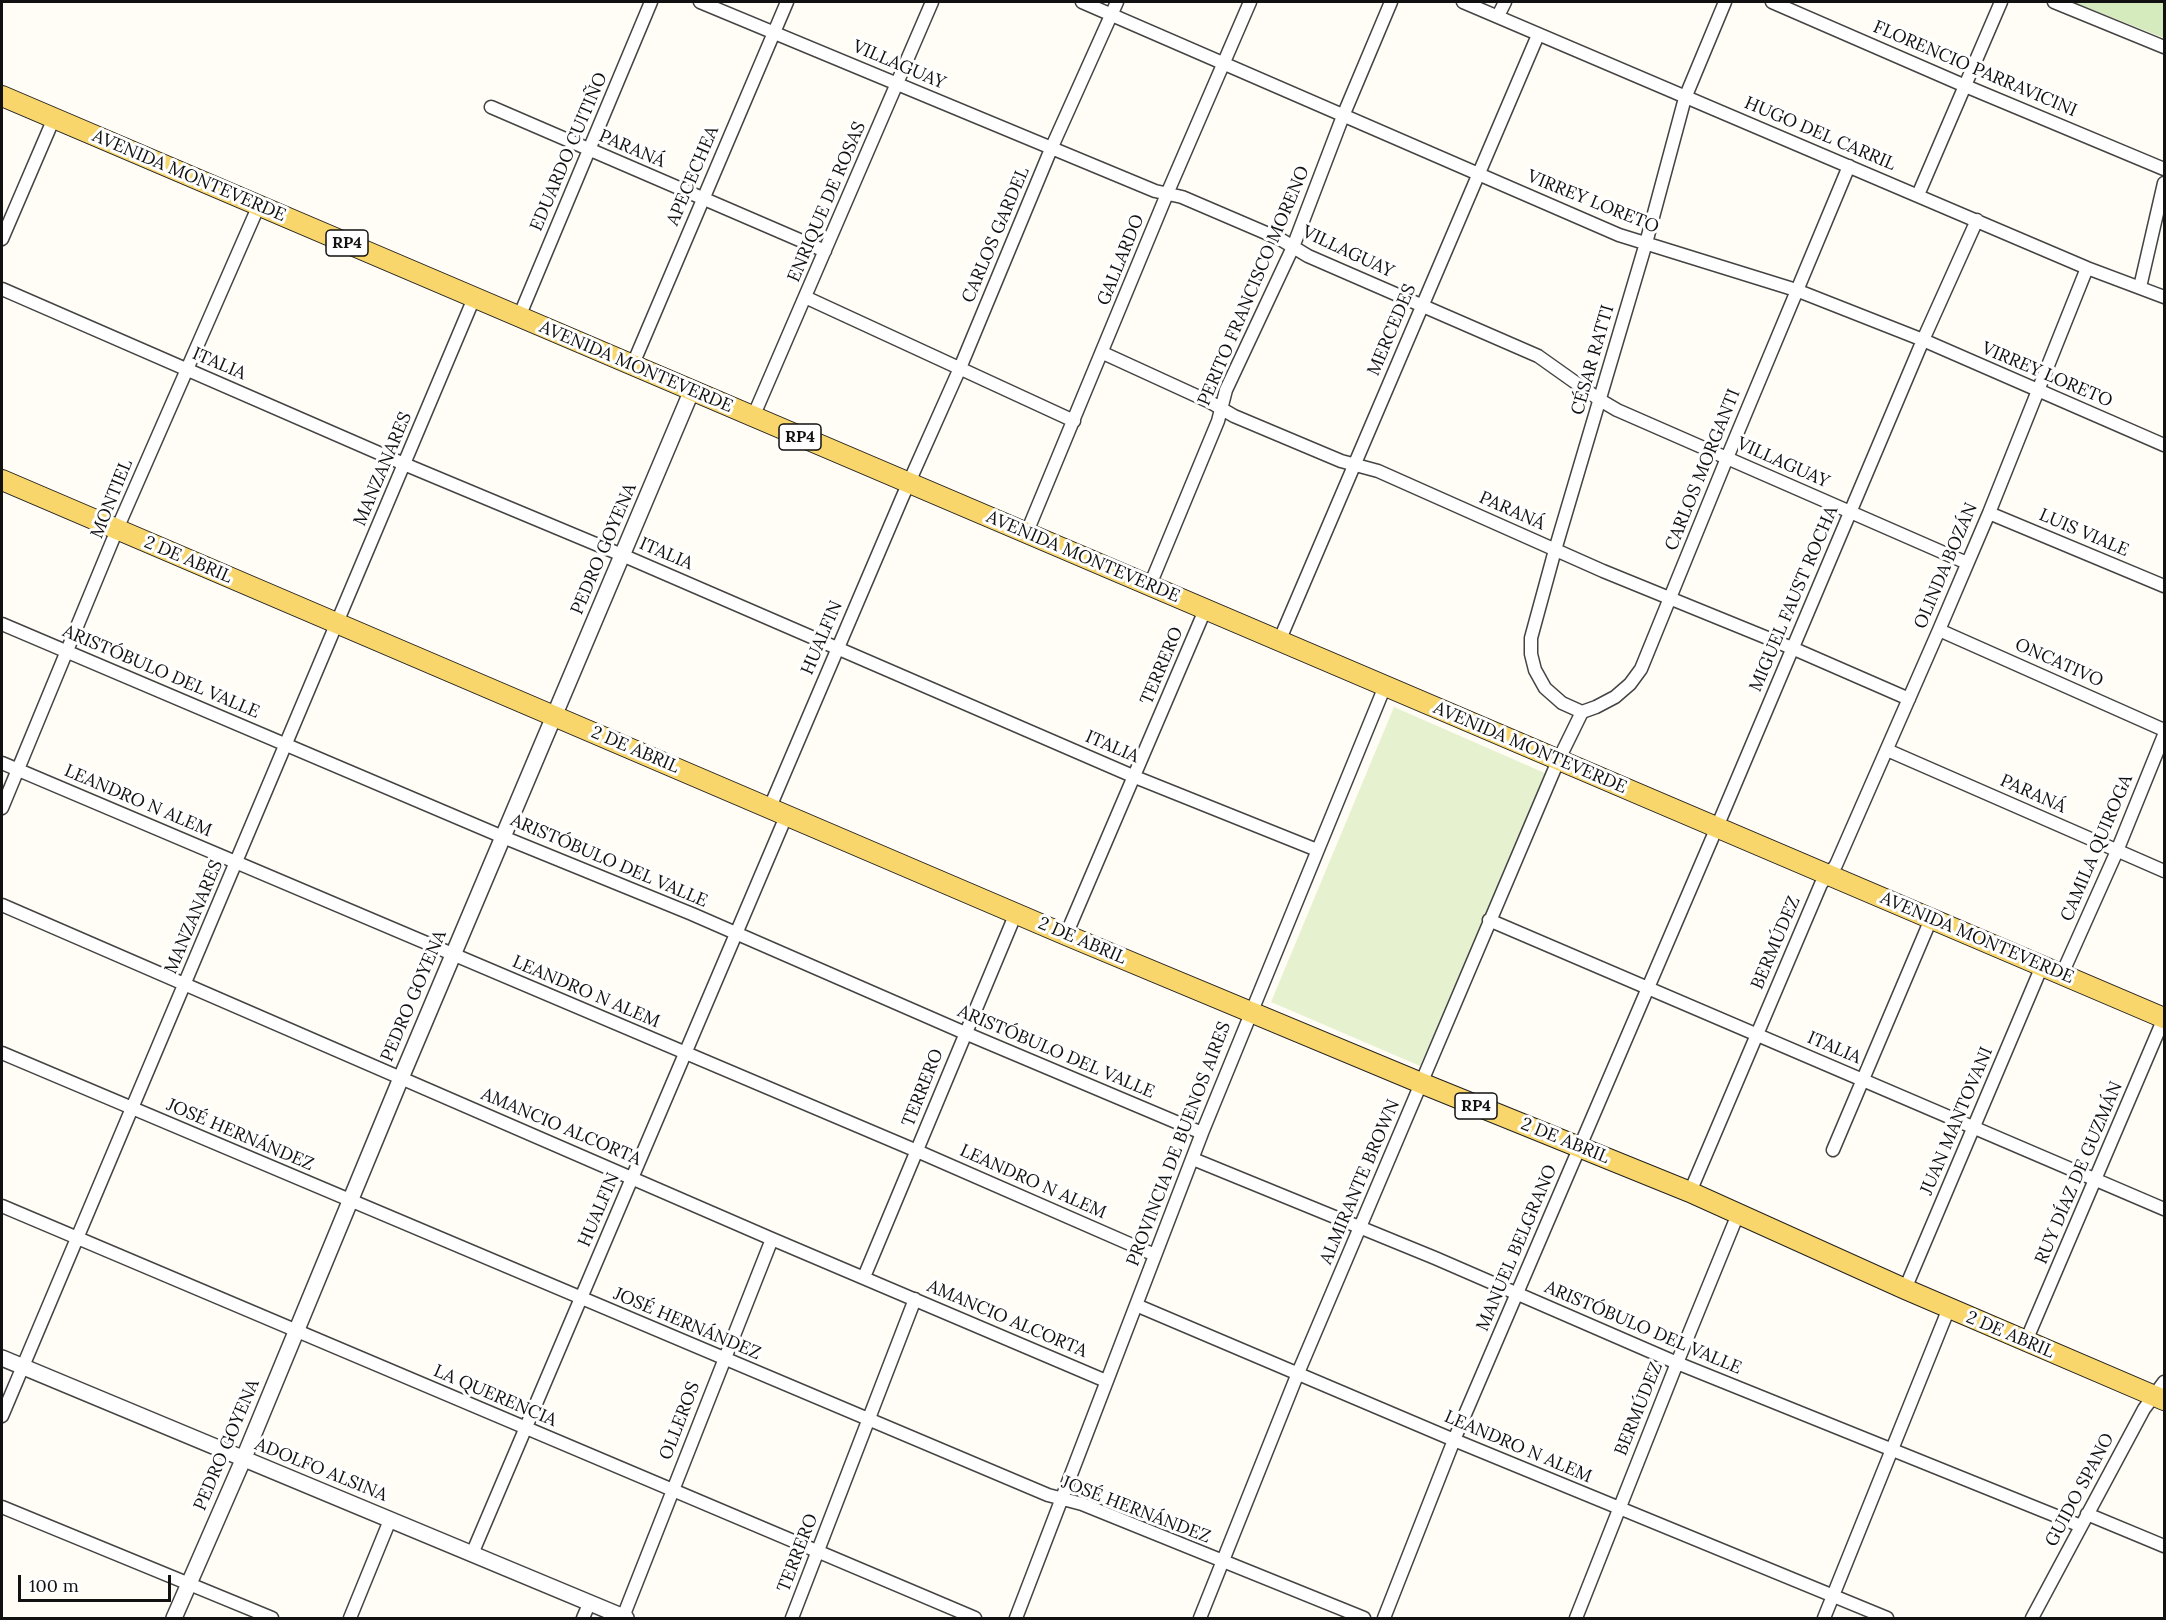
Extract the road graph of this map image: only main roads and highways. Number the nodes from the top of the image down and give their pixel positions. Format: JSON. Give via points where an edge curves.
{"nodes":[{"id":1,"x":2,"y":96,"type":"edge"},
{"id":2,"x":2,"y":480,"type":"edge"},
{"id":3,"x":2164,"y":1018,"type":"edge"},
{"id":4,"x":2161,"y":1392,"type":"edge"}],
"edges":[{"from":1,"to":3,"type":"main road","name":"AVENIDA MONTEVERDE","number":"RP4"},
{"from":2,"to":4,"type":"main road","name":"2 DE ABRIL","number":"RP4","via":[[1066,935],[1690,1192],[2026,1341]]}]}
